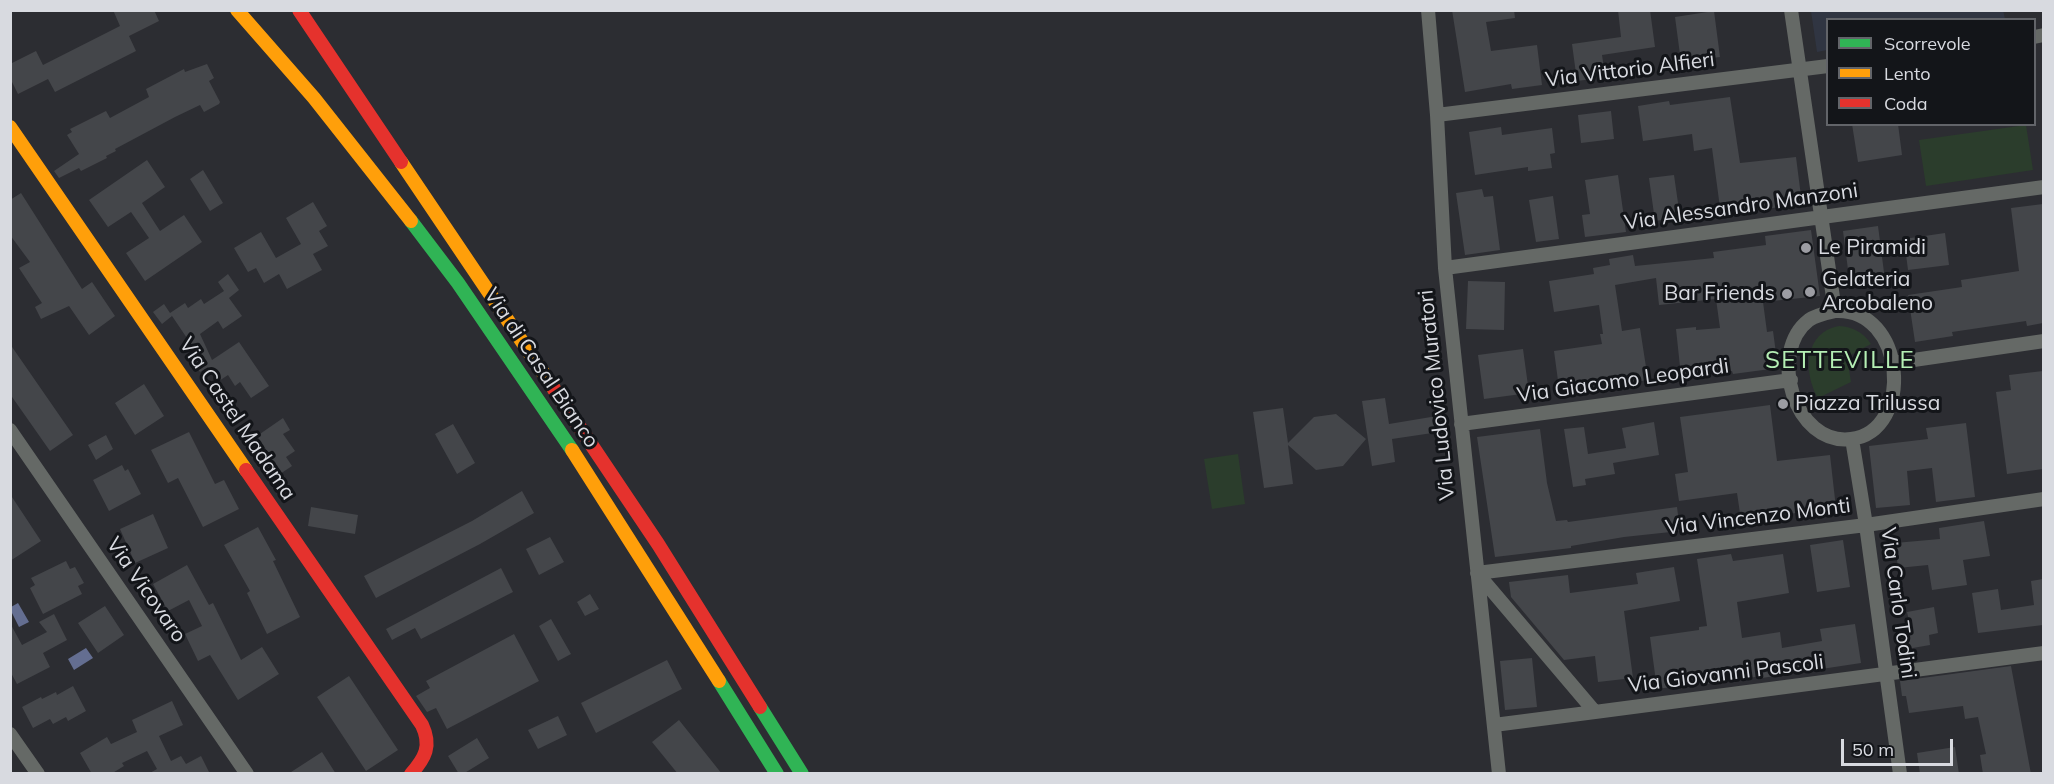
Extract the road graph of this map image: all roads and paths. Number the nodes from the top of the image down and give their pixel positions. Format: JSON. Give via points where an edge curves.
{"nodes":[{"id":1,"x":237,"y":10,"type":"edge"},
{"id":2,"x":299,"y":10,"type":"edge"},
{"id":3,"x":1428,"y":10,"type":"edge"},
{"id":4,"x":1791,"y":10,"type":"edge"},
{"id":5,"x":1826,"y":66,"type":"edge"},
{"id":6,"x":1799,"y":70,"type":"junction"},
{"id":7,"x":1437,"y":115,"type":"junction"},
{"id":8,"x":10,"y":127,"type":"edge"},
{"id":9,"x":2043,"y":188,"type":"edge"},
{"id":10,"x":1821,"y":218,"type":"junction"},
{"id":11,"x":1445,"y":268,"type":"junction"},
{"id":12,"x":1835,"y":311,"type":"junction"},
{"id":13,"x":2043,"y":341,"type":"edge"},
{"id":14,"x":1893,"y":363,"type":"junction"},
{"id":15,"x":1791,"y":380,"type":"junction"},
{"id":16,"x":1461,"y":424,"type":"junction"},
{"id":17,"x":10,"y":430,"type":"edge"},
{"id":18,"x":1852,"y":439,"type":"junction"},
{"id":19,"x":2043,"y":499,"type":"edge"},
{"id":20,"x":1866,"y":525,"type":"junction"},
{"id":21,"x":1477,"y":573,"type":"junction"},
{"id":22,"x":2043,"y":652,"type":"edge"},
{"id":23,"x":1886,"y":674,"type":"junction"},
{"id":24,"x":1595,"y":712,"type":"junction"},
{"id":25,"x":1494,"y":725,"type":"junction"},
{"id":26,"x":10,"y":734,"type":"edge"},
{"id":27,"x":38,"y":774,"type":"edge"},
{"id":28,"x":247,"y":774,"type":"edge"},
{"id":29,"x":411,"y":774,"type":"edge"},
{"id":30,"x":777,"y":774,"type":"edge"},
{"id":31,"x":802,"y":774,"type":"edge"},
{"id":32,"x":1499,"y":774,"type":"edge"},
{"id":33,"x":1900,"y":774,"type":"edge"}],
"edges":[{"from":1,"to":30,"type":"main road","name":"Via di Casal Bianco","via":[[358,151],[471,300],[639,552]]},
{"from":2,"to":31,"type":"main road","name":"Via di Casal Bianco","via":[[658,544]]},
{"from":3,"to":7,"type":"street","name":"Via Ludovico Muratori"},
{"from":4,"to":6,"type":"street"},
{"from":5,"to":6,"type":"street","name":"Via Vittorio Alfieri"},
{"from":6,"to":7,"type":"street","name":"Via Vittorio Alfieri"},
{"from":6,"to":10,"type":"street"},
{"from":7,"to":11,"type":"street","name":"Via Ludovico Muratori"},
{"from":8,"to":29,"type":"main road","name":"Via Castel Madama","via":[[422,725],[427,753]]},
{"from":9,"to":10,"type":"street","name":"Via Alessandro Manzoni"},
{"from":10,"to":11,"type":"street","name":"Via Alessandro Manzoni"},
{"from":10,"to":12,"type":"street"},
{"from":11,"to":16,"type":"street","name":"Via Ludovico Muratori"},
{"from":12,"to":14,"type":"street","via":[[1852,313],[1871,323],[1886,339]]},
{"from":12,"to":15,"type":"street","via":[[1814,317],[1797,334],[1790,353]]},
{"from":13,"to":14,"type":"street"},
{"from":14,"to":18,"type":"street","via":[[1893,390],[1886,413],[1872,430]]},
{"from":15,"to":16,"type":"street","name":"Via Giacomo Leopardi"},
{"from":15,"to":18,"type":"street","via":[[1798,407],[1810,424],[1830,436]]},
{"from":16,"to":21,"type":"street","name":"Via Ludovico Muratori"},
{"from":17,"to":28,"type":"street","name":"Via Vicovaro"},
{"from":18,"to":20,"type":"street","name":"Via Carlo Todini"},
{"from":19,"to":20,"type":"street","name":"Via Vincenzo Monti"},
{"from":20,"to":21,"type":"street","name":"Via Vincenzo Monti"},
{"from":20,"to":23,"type":"street","name":"Via Carlo Todini"},
{"from":21,"to":24,"type":"street"},
{"from":21,"to":25,"type":"street","name":"Via Ludovico Muratori"},
{"from":22,"to":23,"type":"street","name":"Via Giovanni Pascoli"},
{"from":23,"to":24,"type":"street","name":"Via Giovanni Pascoli"},
{"from":23,"to":33,"type":"street","name":"Via Carlo Todini"},
{"from":24,"to":25,"type":"street","name":"Via Giovanni Pascoli"},
{"from":25,"to":32,"type":"street","name":"Via Ludovico Muratori"},
{"from":26,"to":27,"type":"street"}]}
